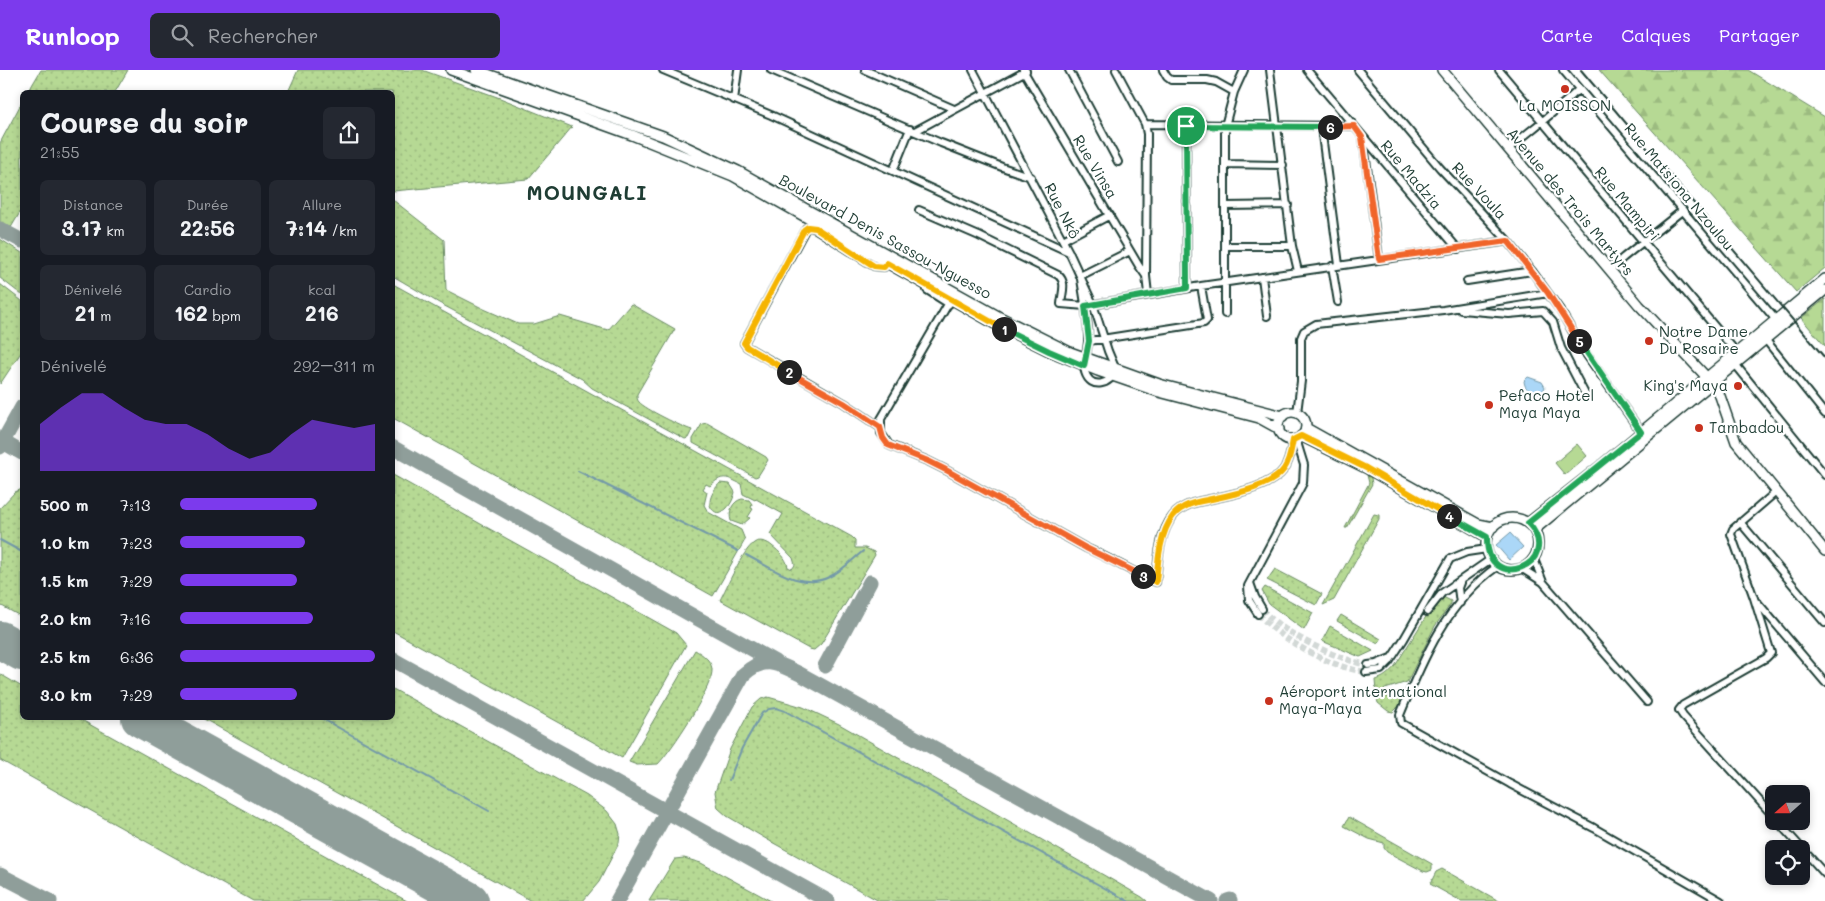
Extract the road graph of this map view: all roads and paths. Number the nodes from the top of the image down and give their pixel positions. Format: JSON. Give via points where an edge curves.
{"nodes":[{"id":1,"x":451,"y":70,"type":"edge"},
{"id":2,"x":476,"y":70,"type":"edge"},
{"id":3,"x":663,"y":70,"type":"edge"},
{"id":4,"x":738,"y":70,"type":"edge"},
{"id":5,"x":771,"y":70,"type":"edge"},
{"id":6,"x":865,"y":70,"type":"edge"},
{"id":7,"x":973,"y":70,"type":"edge"},
{"id":8,"x":1069,"y":70,"type":"edge"},
{"id":9,"x":1116,"y":70,"type":"edge"},
{"id":10,"x":1163,"y":70,"type":"edge"},
{"id":11,"x":1244,"y":70,"type":"edge"},
{"id":12,"x":1270,"y":70,"type":"edge"},
{"id":13,"x":1307,"y":70,"type":"edge"},
{"id":14,"x":1358,"y":70,"type":"edge"},
{"id":15,"x":1442,"y":70,"type":"edge"},
{"id":16,"x":1499,"y":70,"type":"edge"},
{"id":17,"x":1563,"y":70,"type":"edge"},
{"id":18,"x":1024,"y":71,"type":"edge"},
{"id":19,"x":1579,"y":89,"type":"junction"},
{"id":20,"x":985,"y":92,"type":"junction"},
{"id":21,"x":1234,"y":92,"type":"junction"},
{"id":22,"x":734,"y":100,"type":"junction"},
{"id":23,"x":954,"y":109,"type":"junction"},
{"id":24,"x":1541,"y":121,"type":"junction"},
{"id":25,"x":1145,"y":124,"type":"junction"},
{"id":26,"x":1186,"y":126,"type":"junction"},
{"id":27,"x":1225,"y":126,"type":"junction"},
{"id":28,"x":1277,"y":126,"type":"junction"},
{"id":29,"x":1354,"y":126,"type":"junction"},
{"id":30,"x":1321,"y":127,"type":"junction"},
{"id":31,"x":913,"y":130,"type":"junction"},
{"id":32,"x":1362,"y":137,"type":"junction"},
{"id":33,"x":1508,"y":149,"type":"junction"},
{"id":34,"x":1118,"y":162,"type":"dead end"},
{"id":35,"x":1225,"y":164,"type":"junction"},
{"id":36,"x":1283,"y":165,"type":"junction"},
{"id":37,"x":893,"y":170,"type":"junction"},
{"id":38,"x":1031,"y":177,"type":"junction"},
{"id":39,"x":1288,"y":205,"type":"junction"},
{"id":40,"x":1225,"y":206,"type":"junction"},
{"id":41,"x":919,"y":210,"type":"dead end"},
{"id":42,"x":1683,"y":210,"type":"junction"},
{"id":43,"x":1110,"y":215,"type":"junction"},
{"id":44,"x":1063,"y":240,"type":"junction"},
{"id":45,"x":1508,"y":241,"type":"junction"},
{"id":46,"x":1643,"y":242,"type":"junction"},
{"id":47,"x":1225,"y":246,"type":"junction"},
{"id":48,"x":1292,"y":246,"type":"junction"},
{"id":49,"x":1458,"y":249,"type":"junction"},
{"id":50,"x":1130,"y":251,"type":"junction"},
{"id":51,"x":1069,"y":252,"type":"junction"},
{"id":52,"x":1379,"y":259,"type":"junction"},
{"id":53,"x":886,"y":265,"type":"junction"},
{"id":54,"x":1339,"y":265,"type":"junction"},
{"id":55,"x":1332,"y":266,"type":"junction"},
{"id":56,"x":1609,"y":270,"type":"junction"},
{"id":57,"x":1298,"y":271,"type":"junction"},
{"id":58,"x":1532,"y":271,"type":"junction"},
{"id":59,"x":1146,"y":276,"type":"junction"},
{"id":60,"x":1081,"y":277,"type":"junction"},
{"id":61,"x":1262,"y":277,"type":"junction"},
{"id":62,"x":1825,"y":279,"type":"edge"},
{"id":63,"x":1467,"y":281,"type":"dead end"},
{"id":64,"x":1225,"y":283,"type":"junction"},
{"id":65,"x":1201,"y":286,"type":"junction"},
{"id":66,"x":1187,"y":288,"type":"junction"},
{"id":67,"x":1825,"y":290,"type":"edge"},
{"id":68,"x":1548,"y":293,"type":"junction"},
{"id":69,"x":1148,"y":294,"type":"junction"},
{"id":70,"x":950,"y":301,"type":"junction"},
{"id":71,"x":1338,"y":302,"type":"dead end"},
{"id":72,"x":1093,"y":304,"type":"junction"},
{"id":73,"x":1085,"y":306,"type":"junction"},
{"id":74,"x":1450,"y":309,"type":"junction"},
{"id":75,"x":1226,"y":314,"type":"dead end"},
{"id":76,"x":1267,"y":316,"type":"dead end"},
{"id":77,"x":1776,"y":320,"type":"junction"},
{"id":78,"x":1104,"y":338,"type":"junction"},
{"id":79,"x":1765,"y":339,"type":"junction"},
{"id":80,"x":1089,"y":341,"type":"junction"},
{"id":81,"x":1737,"y":353,"type":"junction"},
{"id":82,"x":1085,"y":362,"type":"junction"},
{"id":83,"x":1735,"y":364,"type":"junction"},
{"id":84,"x":1115,"y":373,"type":"junction"},
{"id":85,"x":1722,"y":376,"type":"junction"},
{"id":86,"x":1708,"y":382,"type":"junction"},
{"id":87,"x":1586,"y":396,"type":"dead end"},
{"id":88,"x":1721,"y":400,"type":"junction"},
{"id":89,"x":1297,"y":413,"type":"junction"},
{"id":90,"x":1825,"y":414,"type":"edge"},
{"id":91,"x":1283,"y":416,"type":"junction"},
{"id":92,"x":880,"y":427,"type":"junction"},
{"id":93,"x":1278,"y":429,"type":"junction"},
{"id":94,"x":1641,"y":432,"type":"junction"},
{"id":95,"x":1299,"y":436,"type":"junction"},
{"id":96,"x":1825,"y":475,"type":"edge"},
{"id":97,"x":1776,"y":492,"type":"junction"},
{"id":98,"x":1740,"y":522,"type":"junction"},
{"id":99,"x":1528,"y":523,"type":"junction"},
{"id":100,"x":1492,"y":527,"type":"junction"},
{"id":101,"x":1534,"y":530,"type":"junction"},
{"id":102,"x":1487,"y":537,"type":"junction"},
{"id":103,"x":1487,"y":549,"type":"junction"},
{"id":104,"x":1825,"y":551,"type":"edge"},
{"id":105,"x":1491,"y":559,"type":"junction"},
{"id":106,"x":1534,"y":559,"type":"junction"},
{"id":107,"x":1498,"y":566,"type":"junction"},
{"id":108,"x":1521,"y":568,"type":"junction"},
{"id":109,"x":1461,"y":580,"type":"junction"},
{"id":110,"x":1543,"y":582,"type":"junction"},
{"id":111,"x":1754,"y":598,"type":"junction"},
{"id":112,"x":1460,"y":603,"type":"junction"},
{"id":113,"x":1260,"y":612,"type":"tunnel mouth"},
{"id":114,"x":1427,"y":612,"type":"dead end"},
{"id":115,"x":1825,"y":623,"type":"edge"},
{"id":116,"x":1393,"y":657,"type":"junction"},
{"id":117,"x":1368,"y":665,"type":"tunnel mouth"},
{"id":118,"x":1366,"y":672,"type":"tunnel mouth"},
{"id":119,"x":1825,"y":681,"type":"edge"},
{"id":120,"x":1647,"y":702,"type":"dead end"},
{"id":121,"x":1765,"y":808,"type":"edge"},
{"id":122,"x":1785,"y":830,"type":"edge"},
{"id":123,"x":1825,"y":874,"type":"edge"},
{"id":124,"x":1721,"y":901,"type":"edge"}],
"edges":[{"from":1,"to":53,"type":"main road","name":"Boulevard Denis Sassou-Nguesso","via":[[711,166]]},
{"from":2,"to":82,"type":"main road","name":"Boulevard Denis Sassou-Nguesso","via":[[663,136],[738,171]]},
{"from":3,"to":22,"type":"street"},
{"from":4,"to":22,"type":"street"},
{"from":5,"to":31,"type":"street"},
{"from":6,"to":23,"type":"street"},
{"from":7,"to":20,"type":"street","name":"Rue Nkô"},
{"from":8,"to":34,"type":"street"},
{"from":9,"to":25,"type":"street"},
{"from":10,"to":21,"type":"street","via":[[1171,80],[1207,80]]},
{"from":11,"to":21,"type":"street"},
{"from":12,"to":28,"type":"street"},
{"from":13,"to":29,"type":"street","name":"Rue Madzia"},
{"from":14,"to":45,"type":"street","name":"Rue Voula","via":[[1440,168]]},
{"from":15,"to":33,"type":"main road","name":"Avenue des Trois Martyrs"},
{"from":16,"to":24,"type":"street","name":"Rue Mampiri"},
{"from":17,"to":19,"type":"street","name":"Rue Matsiona Nzoulou"},
{"from":18,"to":20,"type":"street"},
{"from":18,"to":43,"type":"street","name":"Rue Vinsa"},
{"from":19,"to":24,"type":"street"},
{"from":19,"to":42,"type":"street","name":"Rue Matsiona Nzoulou"},
{"from":20,"to":23,"type":"street"},
{"from":20,"to":38,"type":"street","name":"Rue Nkô"},
{"from":21,"to":27,"type":"street"},
{"from":22,"to":37,"type":"street"},
{"from":23,"to":31,"type":"street"},
{"from":24,"to":33,"type":"street"},
{"from":24,"to":46,"type":"street","name":"Rue Mampiri"},
{"from":25,"to":26,"type":"street"},
{"from":25,"to":59,"type":"street"},
{"from":26,"to":27,"type":"street"},
{"from":26,"to":66,"type":"street"},
{"from":27,"to":28,"type":"street"},
{"from":27,"to":35,"type":"street"},
{"from":28,"to":30,"type":"street"},
{"from":28,"to":36,"type":"street"},
{"from":29,"to":30,"type":"street"},
{"from":29,"to":32,"type":"street","name":"Rue Madzia"},
{"from":30,"to":54,"type":"street"},
{"from":31,"to":37,"type":"street"},
{"from":31,"to":38,"type":"street"},
{"from":32,"to":49,"type":"street","name":"Rue Madzia"},
{"from":32,"to":52,"type":"street"},
{"from":33,"to":56,"type":"main road","name":"Avenue des Trois Martyrs"},
{"from":35,"to":36,"type":"street"},
{"from":35,"to":40,"type":"street"},
{"from":36,"to":39,"type":"street"},
{"from":37,"to":51,"type":"street"},
{"from":38,"to":44,"type":"street","name":"Rue Nkô"},
{"from":39,"to":40,"type":"street"},
{"from":39,"to":48,"type":"street"},
{"from":40,"to":47,"type":"street"},
{"from":41,"to":73,"type":"street","via":[[1058,275],[1064,284],[1060,304]]},
{"from":42,"to":46,"type":"street"},
{"from":42,"to":77,"type":"street","name":"Rue Matsiona Nzoulou"},
{"from":43,"to":44,"type":"street"},
{"from":43,"to":50,"type":"street","name":"Rue Vinsa"},
{"from":44,"to":51,"type":"street","name":"Rue Nkô"},
{"from":45,"to":49,"type":"street"},
{"from":45,"to":58,"type":"street","name":"Rue Voula"},
{"from":46,"to":56,"type":"street"},
{"from":46,"to":81,"type":"street","name":"Rue Mampiri"},
{"from":47,"to":48,"type":"street"},
{"from":47,"to":64,"type":"street"},
{"from":48,"to":57,"type":"street"},
{"from":49,"to":52,"type":"street"},
{"from":50,"to":59,"type":"street","name":"Rue Vinsa"},
{"from":50,"to":60,"type":"street"},
{"from":51,"to":60,"type":"street","name":"Rue Nkô"},
{"from":52,"to":54,"type":"street"},
{"from":53,"to":70,"type":"main road","name":"Boulevard Denis Sassou-Nguesso"},
{"from":53,"to":92,"type":"street","via":[[877,267],[870,264],[816,228],[806,228],[744,343]]},
{"from":54,"to":55,"type":"street"},
{"from":55,"to":57,"type":"street"},
{"from":55,"to":71,"type":"street"},
{"from":56,"to":86,"type":"main road","name":"Avenue des Trois Martyrs"},
{"from":57,"to":61,"type":"street"},
{"from":58,"to":63,"type":"street"},
{"from":58,"to":68,"type":"street","name":"Rue Voula"},
{"from":59,"to":69,"type":"street"},
{"from":60,"to":72,"type":"street","name":"Rue Nkô"},
{"from":60,"to":73,"type":"street"},
{"from":61,"to":64,"type":"street"},
{"from":61,"to":76,"type":"street"},
{"from":62,"to":77,"type":"main road"},
{"from":64,"to":65,"type":"street"},
{"from":64,"to":75,"type":"street"},
{"from":65,"to":66,"type":"street"},
{"from":65,"to":78,"type":"street","via":[[1207,320],[1204,323]]},
{"from":66,"to":69,"type":"street"},
{"from":67,"to":79,"type":"main road"},
{"from":68,"to":74,"type":"street"},
{"from":68,"to":94,"type":"street","name":"Rue Voula"},
{"from":69,"to":72,"type":"street"},
{"from":70,"to":82,"type":"main road","name":"Boulevard Denis Sassou-Nguesso","via":[[1033,344]]},
{"from":70,"to":92,"type":"street","via":[[880,419]]},
{"from":72,"to":73,"type":"street"},
{"from":72,"to":78,"type":"street","name":"Rue Nkô"},
{"from":73,"to":80,"type":"street"},
{"from":74,"to":87,"type":"street","via":[[1509,314],[1543,312],[1553,322],[1561,348]]},
{"from":74,"to":89,"type":"street","via":[[1309,327],[1301,338]]},
{"from":77,"to":81,"type":"main road"},
{"from":78,"to":80,"type":"street"},
{"from":78,"to":84,"type":"street","name":"Rue Nkô"},
{"from":79,"to":83,"type":"main road"},
{"from":79,"to":90,"type":"street"},
{"from":80,"to":82,"type":"street"},
{"from":81,"to":86,"type":"main road"},
{"from":82,"to":84,"type":"main road","name":"Boulevard Denis Sassou-Nguesso"},
{"from":83,"to":85,"type":"main road"},
{"from":83,"to":96,"type":"street"},
{"from":84,"to":91,"type":"main road","name":"Boulevard Denis Sassou-Nguesso"},
{"from":84,"to":93,"type":"main road","name":"Boulevard Denis Sassou-Nguesso","via":[[1159,392],[1250,415]]},
{"from":85,"to":86,"type":"main road"},
{"from":85,"to":88,"type":"main road","via":[[1719,386]]},
{"from":86,"to":88,"type":"main road","name":"Avenue des Trois Martyrs"},
{"from":86,"to":94,"type":"main road"},
{"from":86,"to":101,"type":"main road"},
{"from":88,"to":97,"type":"main road","name":"Avenue des Trois Martyrs","via":[[1736,442]]},
{"from":89,"to":91,"type":"main road"},
{"from":89,"to":95,"type":"main road","via":[[1304,420]]},
{"from":91,"to":93,"type":"main road"},
{"from":92,"to":95,"type":"street","via":[[888,445],[934,464],[1086,548],[1156,582],[1159,555],[1169,522],[1175,514],[1191,503],[1240,492],[1273,480],[1285,468]]},
{"from":93,"to":95,"type":"main road","via":[[1282,436]]},
{"from":94,"to":99,"type":"main road"},
{"from":95,"to":100,"type":"main road","via":[[1478,524]]},
{"from":95,"to":102,"type":"main road","via":[[1366,468]]},
{"from":95,"to":113,"type":"street","via":[[1303,483],[1250,583],[1250,604]]},
{"from":97,"to":98,"type":"street"},
{"from":97,"to":104,"type":"main road","name":"Avenue des Trois Martyrs"},
{"from":98,"to":111,"type":"street","via":[[1731,534]]},
{"from":98,"to":115,"type":"street"},
{"from":99,"to":100,"type":"main road","via":[[1511,518]]},
{"from":99,"to":101,"type":"main road"},
{"from":100,"to":102,"type":"main road"},
{"from":101,"to":106,"type":"main road","via":[[1538,550]]},
{"from":102,"to":103,"type":"main road"},
{"from":103,"to":105,"type":"main road"},
{"from":103,"to":116,"type":"street","via":[[1450,559]]},
{"from":105,"to":107,"type":"main road"},
{"from":105,"to":109,"type":"street"},
{"from":106,"to":108,"type":"main road"},
{"from":106,"to":110,"type":"street"},
{"from":107,"to":108,"type":"main road","via":[[1507,570]]},
{"from":107,"to":112,"type":"street","via":[[1483,576]]},
{"from":108,"to":110,"type":"street"},
{"from":109,"to":112,"type":"street","via":[[1458,588]]},
{"from":109,"to":114,"type":"street","via":[[1442,593]]},
{"from":110,"to":120,"type":"street"},
{"from":111,"to":119,"type":"street"},
{"from":111,"to":121,"type":"street","via":[[1770,649],[1769,656],[1683,705],[1680,710]]},
{"from":112,"to":124,"type":"street","via":[[1432,644],[1400,716],[1402,723]]},
{"from":116,"to":117,"type":"street"},
{"from":116,"to":118,"type":"street","via":[[1383,669]]},
{"from":122,"to":123,"type":"street"}]}
